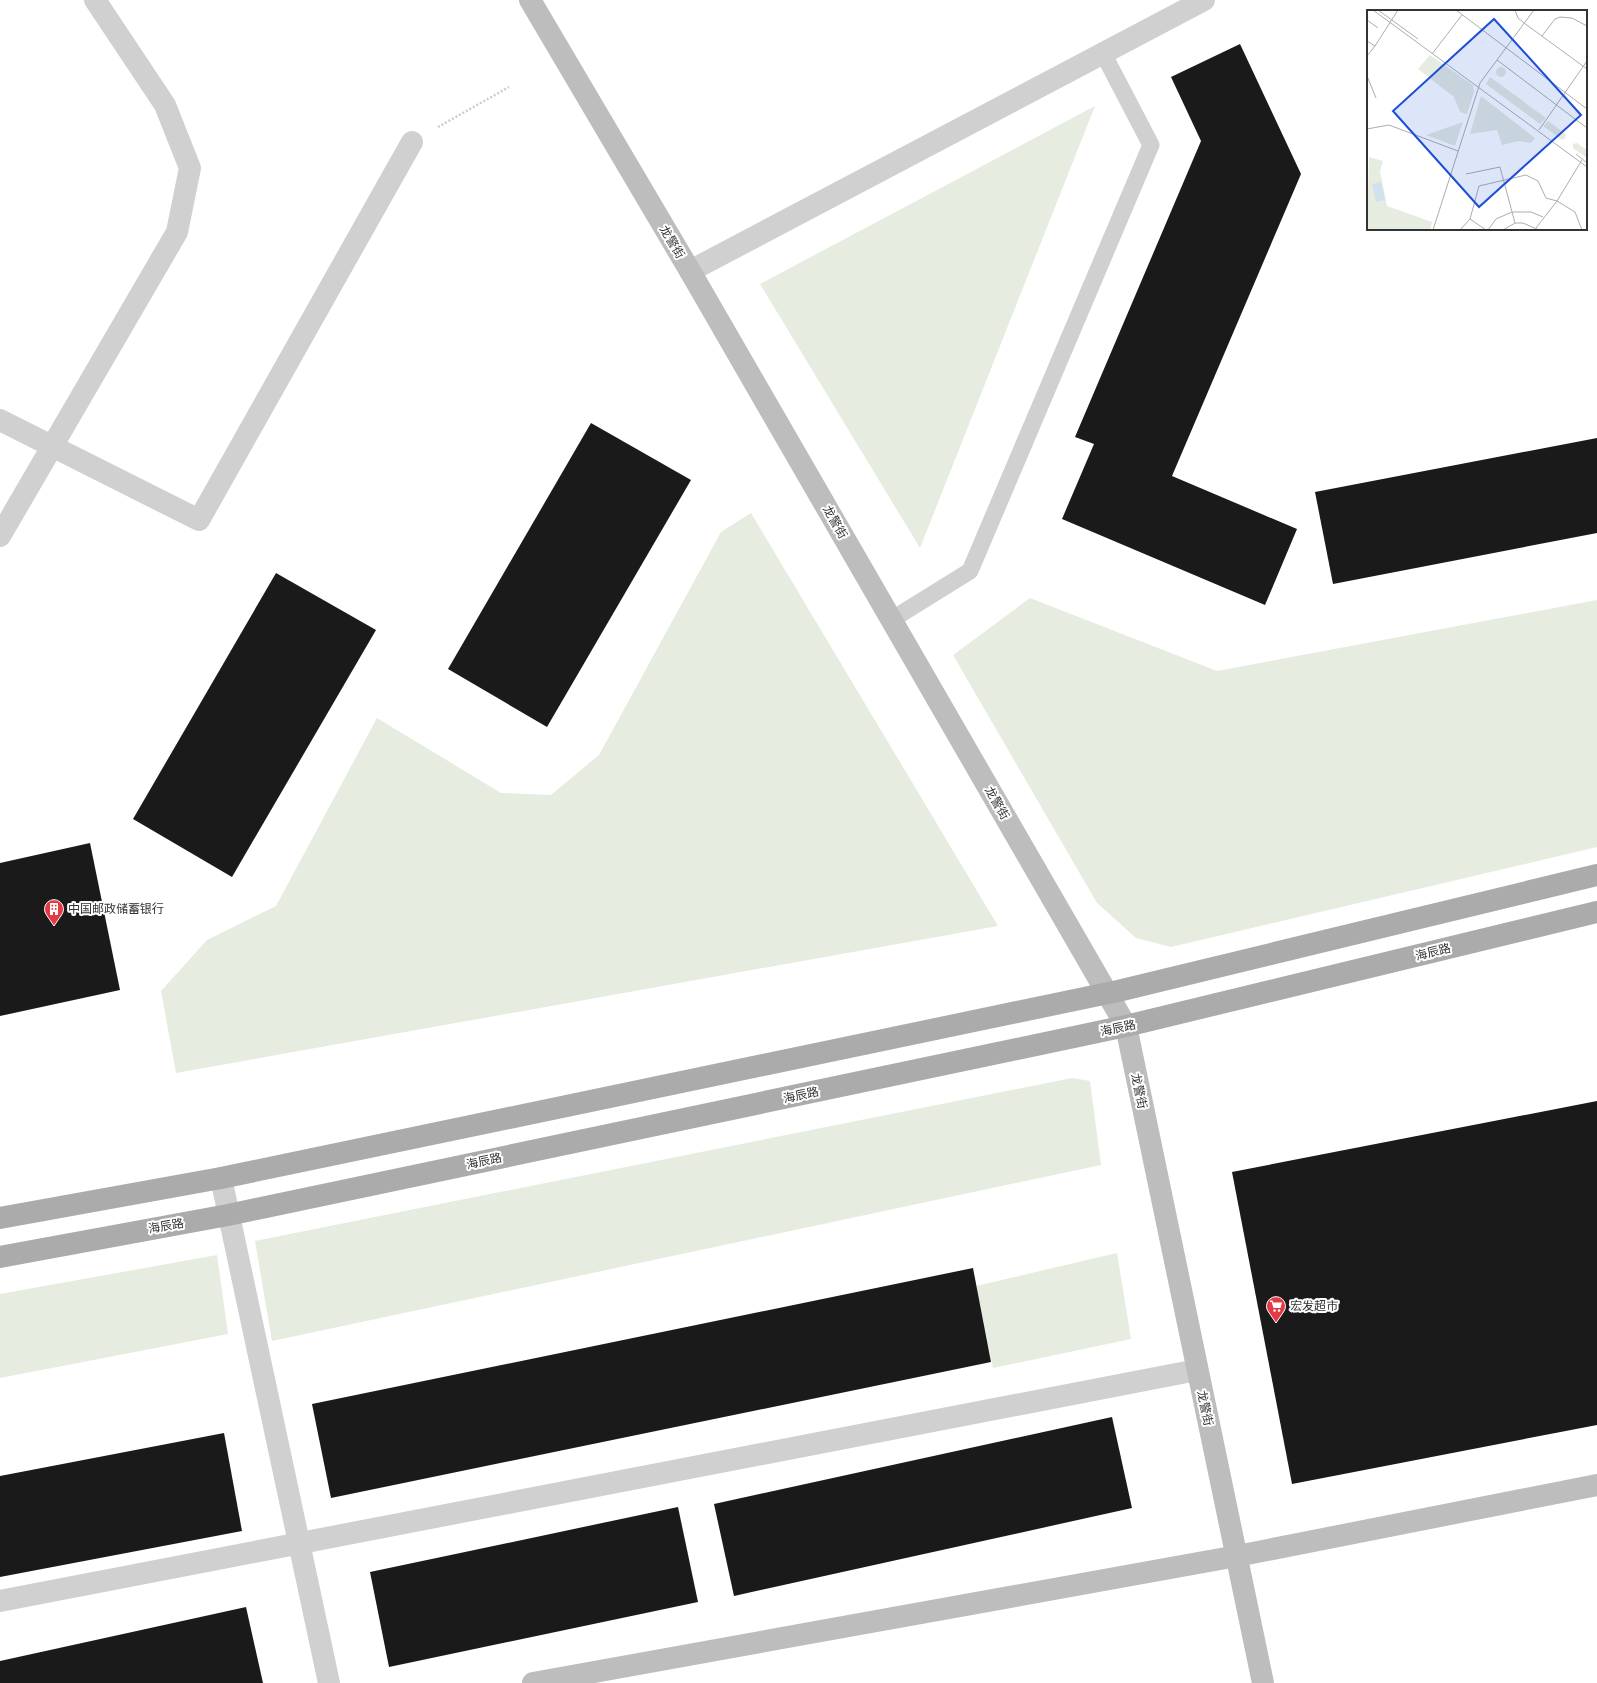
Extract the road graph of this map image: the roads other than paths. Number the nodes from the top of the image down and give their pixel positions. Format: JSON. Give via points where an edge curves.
{"nodes":[{"id":1,"x":95,"y":0,"type":"edge"},
{"id":2,"x":530,"y":0,"type":"edge"},
{"id":3,"x":1204,"y":0,"type":"edge"},
{"id":4,"x":1103,"y":53,"type":"junction"},
{"id":5,"x":412,"y":142,"type":"road end"},
{"id":6,"x":690,"y":271,"type":"junction"},
{"id":7,"x":0,"y":420,"type":"edge"},
{"id":8,"x":52,"y":447,"type":"junction"},
{"id":9,"x":0,"y":536,"type":"edge"},
{"id":10,"x":891,"y":620,"type":"junction"},
{"id":11,"x":1597,"y":875,"type":"edge"},
{"id":12,"x":1597,"y":912,"type":"edge"},
{"id":13,"x":1107,"y":993,"type":"junction"},
{"id":14,"x":1126,"y":1026,"type":"junction"},
{"id":15,"x":221,"y":1178,"type":"junction"},
{"id":16,"x":228,"y":1215,"type":"junction"},
{"id":17,"x":0,"y":1218,"type":"edge"},
{"id":18,"x":0,"y":1257,"type":"edge"},
{"id":19,"x":1198,"y":1370,"type":"junction"},
{"id":20,"x":1597,"y":1485,"type":"edge"},
{"id":21,"x":298,"y":1543,"type":"junction"},
{"id":22,"x":1237,"y":1556,"type":"junction"},
{"id":23,"x":0,"y":1600,"type":"edge"},
{"id":24,"x":329,"y":1683,"type":"edge"},
{"id":25,"x":533,"y":1683,"type":"edge"},
{"id":26,"x":1263,"y":1683,"type":"edge"}],
"edges":[{"from":1,"to":8,"type":"street","via":[[165,105],[190,168],[177,232]]},
{"from":2,"to":6,"type":"street","name":"龙警街"},
{"from":3,"to":4,"type":"street"},
{"from":4,"to":6,"type":"street"},
{"from":4,"to":10,"type":"lane","via":[[1151,145],[970,571]]},
{"from":5,"to":8,"type":"street","via":[[199,520]]},
{"from":6,"to":10,"type":"street","name":"龙警街"},
{"from":7,"to":8,"type":"street"},
{"from":8,"to":9,"type":"street"},
{"from":10,"to":13,"type":"street","name":"龙警街"},
{"from":11,"to":13,"type":"main road"},
{"from":12,"to":14,"type":"main road","name":"海辰路"},
{"from":13,"to":14,"type":"street","name":"龙警街"},
{"from":13,"to":15,"type":"main road"},
{"from":14,"to":16,"type":"main road","name":"海辰路"},
{"from":14,"to":19,"type":"street","name":"龙警街"},
{"from":15,"to":16,"type":"street"},
{"from":15,"to":17,"type":"main road"},
{"from":16,"to":18,"type":"main road","name":"海辰路"},
{"from":16,"to":21,"type":"street"},
{"from":19,"to":21,"type":"street"},
{"from":19,"to":22,"type":"street","name":"龙警街"},
{"from":20,"to":22,"type":"street"},
{"from":21,"to":23,"type":"street"},
{"from":21,"to":24,"type":"street"},
{"from":22,"to":25,"type":"street"},
{"from":22,"to":26,"type":"street","name":"龙警街"}]}
